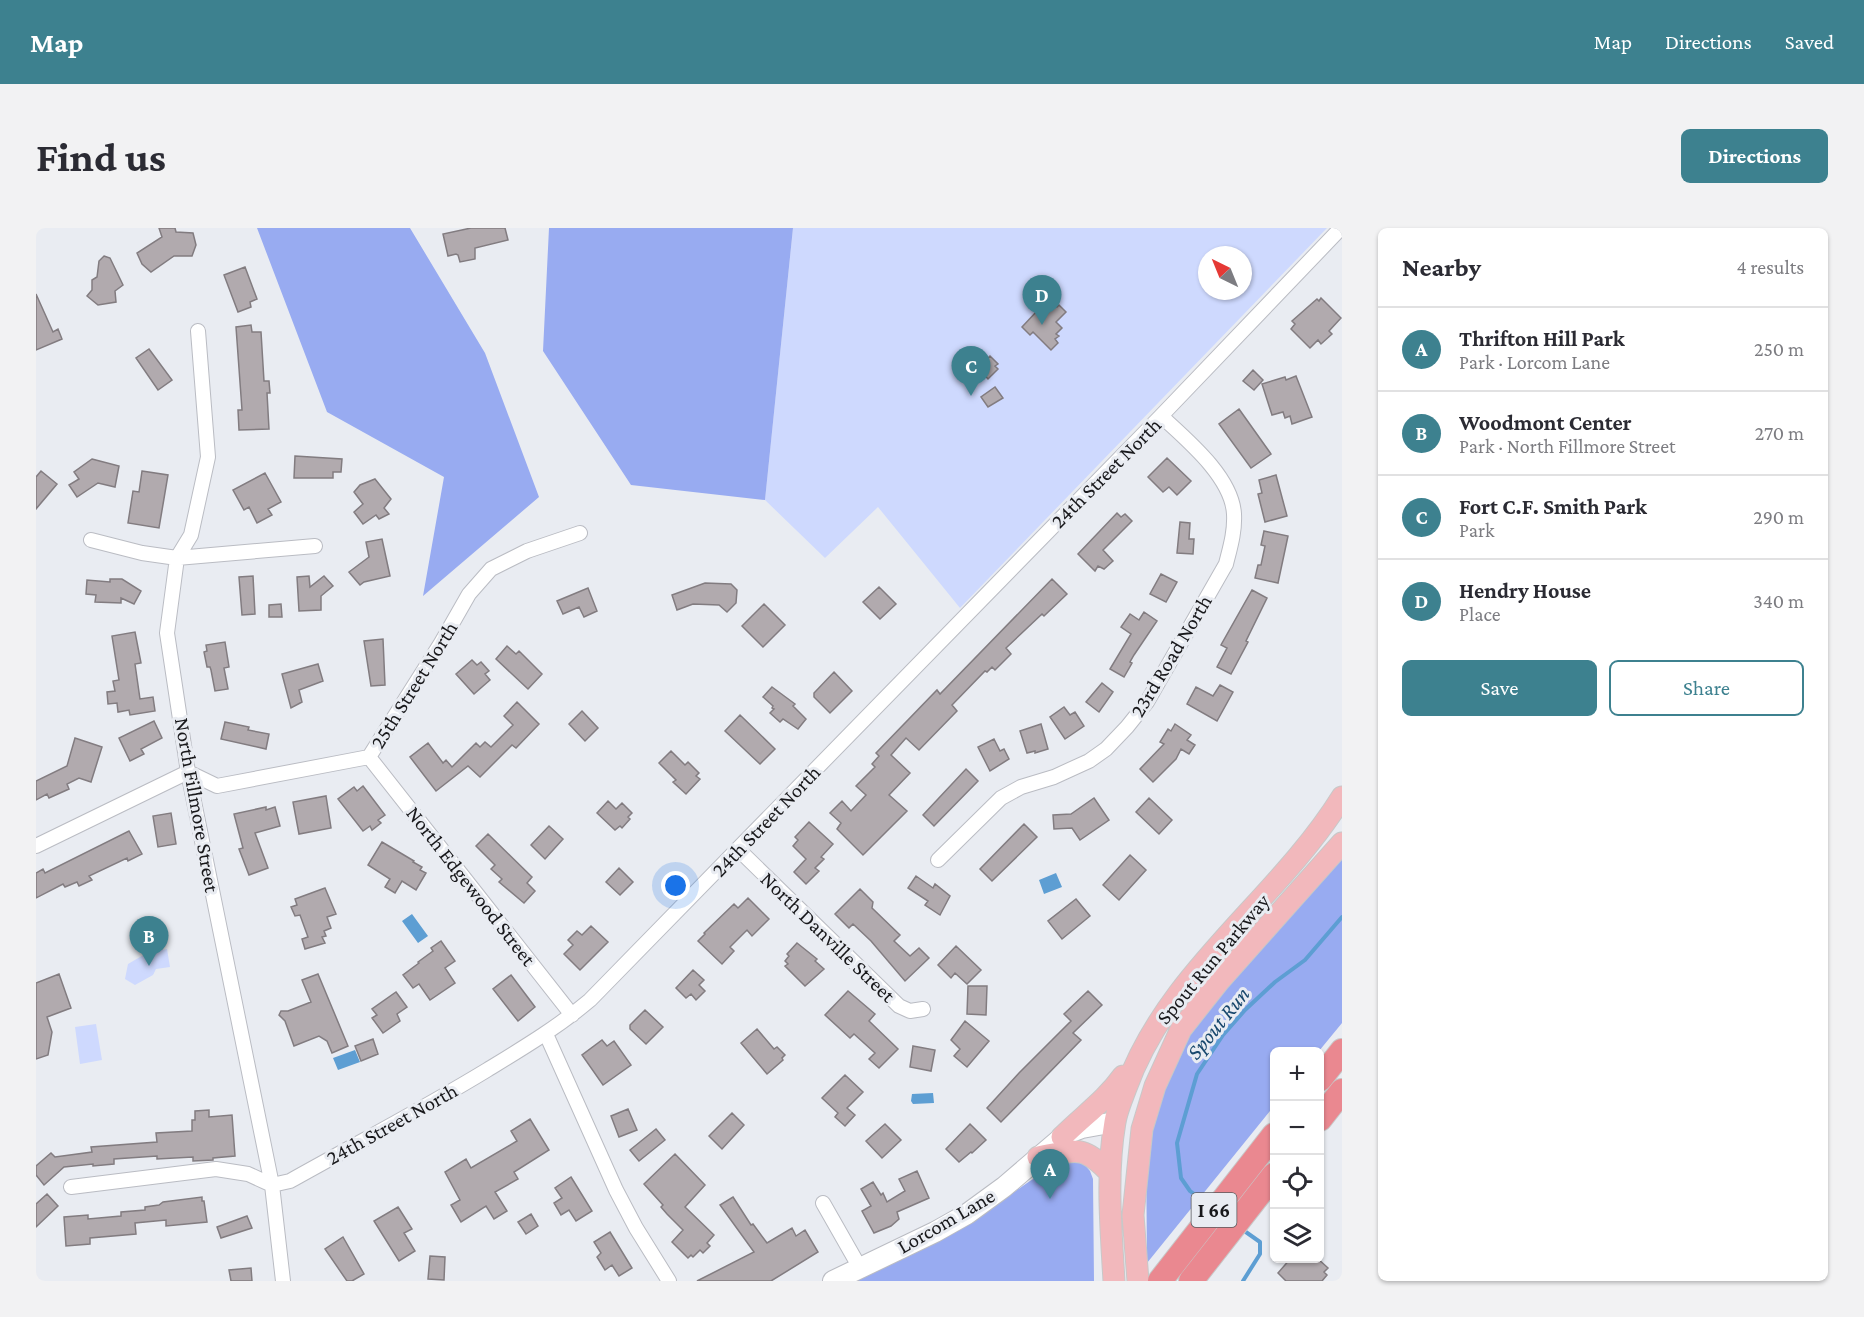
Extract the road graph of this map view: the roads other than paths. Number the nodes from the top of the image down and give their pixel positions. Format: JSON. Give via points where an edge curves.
{"nodes":[{"id":1,"x":1341,"y":228,"type":"edge"},
{"id":2,"x":198,"y":331,"type":"dead end"},
{"id":3,"x":1161,"y":416,"type":"junction"},
{"id":4,"x":580,"y":533,"type":"dead end"},
{"id":5,"x":91,"y":540,"type":"dead end"},
{"id":6,"x":315,"y":546,"type":"dead end"},
{"id":7,"x":177,"y":558,"type":"junction"},
{"id":8,"x":369,"y":757,"type":"junction"},
{"id":9,"x":188,"y":772,"type":"junction"},
{"id":10,"x":1342,"y":797,"type":"edge"},
{"id":11,"x":1342,"y":843,"type":"edge"},
{"id":12,"x":36,"y":846,"type":"edge"},
{"id":13,"x":739,"y":850,"type":"junction"},
{"id":14,"x":938,"y":860,"type":"dead end"},
{"id":15,"x":923,"y":1009,"type":"dead end"},
{"id":16,"x":572,"y":1016,"type":"junction"},
{"id":17,"x":1181,"y":1029,"type":"junction"},
{"id":18,"x":546,"y":1034,"type":"junction"},
{"id":19,"x":1141,"y":1051,"type":"junction"},
{"id":20,"x":1342,"y":1052,"type":"edge"},
{"id":21,"x":1324,"y":1074,"type":"edge"},
{"id":22,"x":1342,"y":1091,"type":"edge"},
{"id":23,"x":1324,"y":1114,"type":"edge"},
{"id":24,"x":1115,"y":1122,"type":"junction"},
{"id":25,"x":1062,"y":1137,"type":"junction"},
{"id":26,"x":1270,"y":1141,"type":"edge"},
{"id":27,"x":1038,"y":1157,"type":"junction"},
{"id":28,"x":1110,"y":1173,"type":"junction"},
{"id":29,"x":1270,"y":1181,"type":"edge"},
{"id":30,"x":272,"y":1185,"type":"junction"},
{"id":31,"x":71,"y":1187,"type":"dead end"},
{"id":32,"x":823,"y":1203,"type":"dead end"},
{"id":33,"x":1133,"y":1215,"type":"junction"},
{"id":34,"x":860,"y":1268,"type":"junction"},
{"id":35,"x":283,"y":1281,"type":"edge"},
{"id":36,"x":669,"y":1281,"type":"edge"},
{"id":37,"x":833,"y":1281,"type":"edge"},
{"id":38,"x":1114,"y":1281,"type":"edge"},
{"id":39,"x":1138,"y":1281,"type":"edge"},
{"id":40,"x":1160,"y":1281,"type":"edge"},
{"id":41,"x":1191,"y":1281,"type":"edge"}],
"edges":[{"from":1,"to":3,"type":"street","name":"24th Street North"},
{"from":2,"to":7,"type":"street","name":"North Fillmore Street","via":[[208,457],[191,536]]},
{"from":3,"to":13,"type":"street","name":"24th Street North"},
{"from":3,"to":14,"type":"street","name":"23rd Road North","via":[[1216,471],[1230,494],[1234,514],[1226,564],[1147,702],[1106,749],[1089,761],[1001,798]]},
{"from":4,"to":8,"type":"street","name":"25th Street North","via":[[527,551],[491,569],[469,594]]},
{"from":5,"to":7,"type":"street"},
{"from":6,"to":7,"type":"street"},
{"from":7,"to":9,"type":"street","name":"North Fillmore Street","via":[[167,633]]},
{"from":8,"to":9,"type":"street","name":"25th Street North","via":[[217,786]]},
{"from":8,"to":16,"type":"street","name":"North Edgewood Street"},
{"from":9,"to":12,"type":"street"},
{"from":9,"to":30,"type":"street","name":"North Fillmore Street"},
{"from":10,"to":19,"type":"main road","name":"Spout Run Parkway","via":[[1288,870],[1173,1001]]},
{"from":11,"to":17,"type":"main road","name":"Spout Run Parkway"},
{"from":13,"to":15,"type":"street","name":"North Danville Street","via":[[899,1006],[910,1011]]},
{"from":13,"to":16,"type":"street","name":"24th Street North"},
{"from":16,"to":18,"type":"street","name":"24th Street North"},
{"from":17,"to":24,"type":"main road","via":[[1162,1055],[1138,1103]]},
{"from":17,"to":33,"type":"main road","name":"Spout Run Parkway","via":[[1145,1115]]},
{"from":18,"to":30,"type":"street","name":"24th Street North","via":[[290,1181]]},
{"from":18,"to":36,"type":"street","via":[[616,1190]]},
{"from":19,"to":24,"type":"main road","name":"Spout Run Parkway"},
{"from":19,"to":25,"type":"main road","via":[[1108,1096]]},
{"from":20,"to":21,"type":"highway"},
{"from":22,"to":23,"type":"highway"},
{"from":24,"to":25,"type":"street","name":"Lorcom Lane","via":[[1082,1128]]},
{"from":24,"to":28,"type":"main road","name":"Spout Run Parkway"},
{"from":24,"to":33,"type":"main road","via":[[1125,1131],[1128,1141]]},
{"from":25,"to":27,"type":"street","name":"Lorcom Lane"},
{"from":26,"to":40,"type":"highway","number":"I 66"},
{"from":27,"to":28,"type":"main road","via":[[1083,1152],[1097,1158]]},
{"from":27,"to":34,"type":"street","name":"Lorcom Lane","via":[[967,1214]]},
{"from":28,"to":38,"type":"main road","name":"Spout Run Parkway"},
{"from":29,"to":41,"type":"highway","number":"I 66"},
{"from":30,"to":31,"type":"street","via":[[248,1174],[216,1169]]},
{"from":30,"to":35,"type":"street","name":"North Fillmore Street"},
{"from":32,"to":34,"type":"street"},
{"from":33,"to":39,"type":"main road","name":"Spout Run Parkway"},
{"from":34,"to":37,"type":"street","name":"Lorcom Lane"}]}
